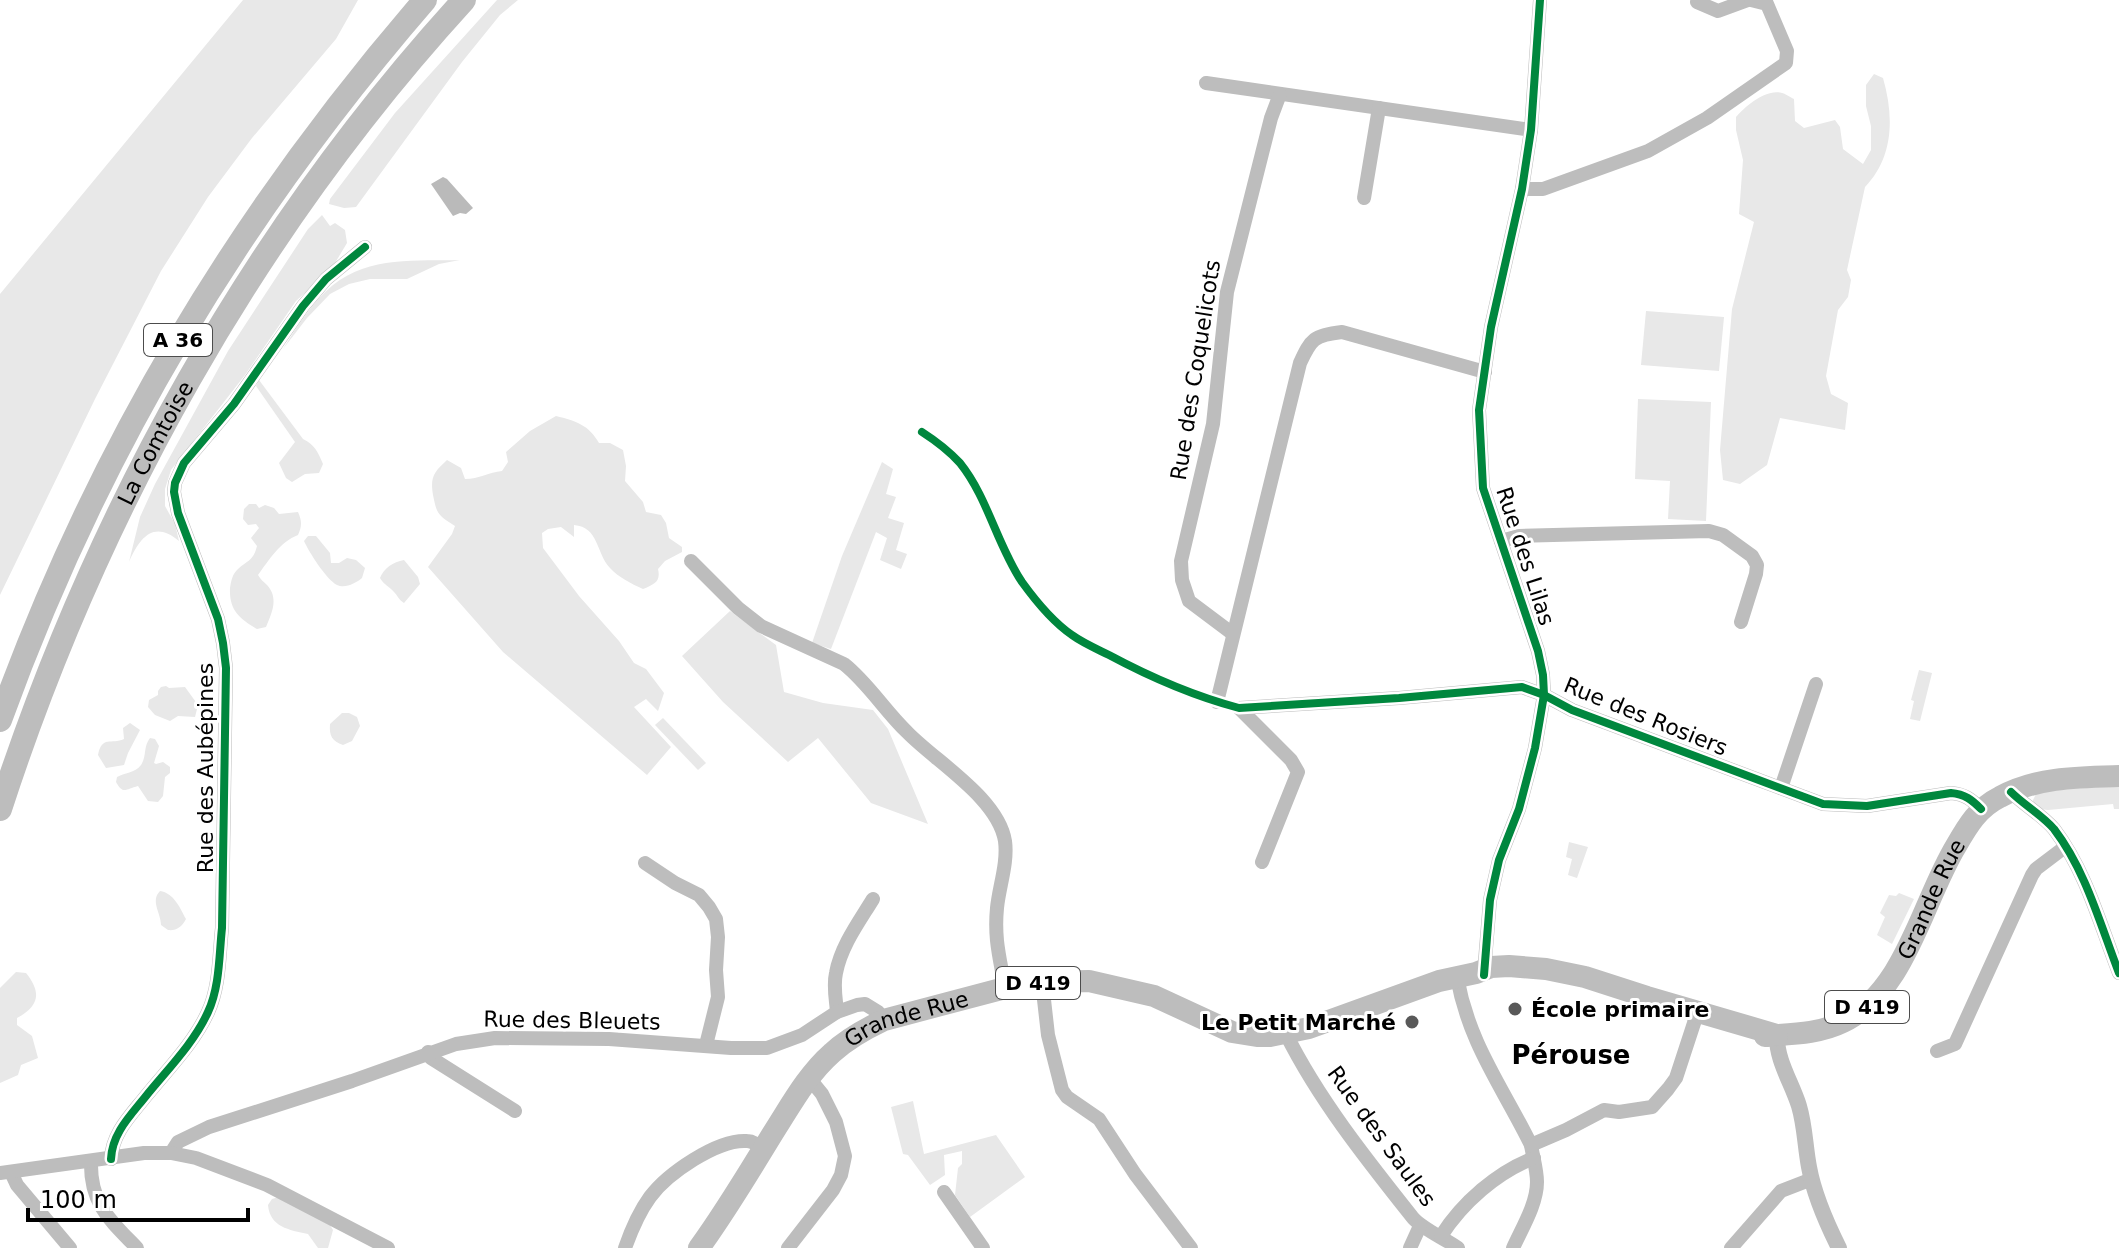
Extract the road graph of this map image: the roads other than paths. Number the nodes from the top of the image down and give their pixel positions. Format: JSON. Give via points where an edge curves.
{"nodes":[{"id":1,"x":425,"y":0,"type":"edge"},
{"id":2,"x":464,"y":0,"type":"edge"},
{"id":3,"x":1540,"y":0,"type":"edge"},
{"id":4,"x":1750,"y":0,"type":"edge"},
{"id":5,"x":1697,"y":2,"type":"edge"},
{"id":6,"x":1206,"y":83,"type":"dead end"},
{"id":7,"x":1280,"y":94,"type":"junction"},
{"id":8,"x":1379,"y":108,"type":"junction"},
{"id":9,"x":1531,"y":130,"type":"junction"},
{"id":10,"x":1522,"y":189,"type":"junction"},
{"id":11,"x":1364,"y":198,"type":"dead end"},
{"id":12,"x":365,"y":247,"type":"dead end"},
{"id":13,"x":1485,"y":372,"type":"junction"},
{"id":14,"x":1501,"y":541,"type":"junction"},
{"id":15,"x":691,"y":561,"type":"dead end"},
{"id":16,"x":1741,"y":622,"type":"dead end"},
{"id":17,"x":1233,"y":634,"type":"junction"},
{"id":18,"x":1816,"y":684,"type":"dead end"},
{"id":19,"x":1544,"y":695,"type":"junction"},
{"id":20,"x":1217,"y":702,"type":"dead end"},
{"id":21,"x":0,"y":720,"type":"edge"},
{"id":22,"x":2119,"y":776,"type":"edge"},
{"id":23,"x":1781,"y":788,"type":"junction"},
{"id":24,"x":2011,"y":792,"type":"junction"},
{"id":25,"x":0,"y":809,"type":"edge"},
{"id":26,"x":1981,"y":809,"type":"junction"},
{"id":27,"x":2065,"y":847,"type":"junction"},
{"id":28,"x":1262,"y":862,"type":"dead end"},
{"id":29,"x":645,"y":863,"type":"dead end"},
{"id":30,"x":873,"y":899,"type":"dead end"},
{"id":31,"x":2119,"y":973,"type":"edge"},
{"id":32,"x":1475,"y":974,"type":"junction"},
{"id":33,"x":1042,"y":982,"type":"junction"},
{"id":34,"x":1005,"y":988,"type":"junction"},
{"id":35,"x":837,"y":1012,"type":"junction"},
{"id":36,"x":884,"y":1020,"type":"junction"},
{"id":37,"x":1695,"y":1020,"type":"junction"},
{"id":38,"x":1286,"y":1034,"type":"junction"},
{"id":39,"x":1777,"y":1035,"type":"junction"},
{"id":40,"x":706,"y":1045,"type":"junction"},
{"id":41,"x":1937,"y":1051,"type":"dead end"},
{"id":42,"x":428,"y":1052,"type":"junction"},
{"id":43,"x":809,"y":1078,"type":"junction"},
{"id":44,"x":515,"y":1111,"type":"dead end"},
{"id":45,"x":763,"y":1149,"type":"junction"},
{"id":46,"x":1532,"y":1152,"type":"junction"},
{"id":47,"x":171,"y":1153,"type":"junction"},
{"id":48,"x":111,"y":1159,"type":"junction"},
{"id":49,"x":91,"y":1162,"type":"junction"},
{"id":50,"x":6,"y":1172,"type":"edge"},
{"id":51,"x":1812,"y":1179,"type":"junction"},
{"id":52,"x":944,"y":1192,"type":"dead end"},
{"id":53,"x":1420,"y":1226,"type":"junction"},
{"id":54,"x":1441,"y":1236,"type":"junction"},
{"id":55,"x":70,"y":1248,"type":"edge"},
{"id":56,"x":137,"y":1248,"type":"edge"},
{"id":57,"x":388,"y":1248,"type":"edge"},
{"id":58,"x":625,"y":1248,"type":"edge"},
{"id":59,"x":699,"y":1248,"type":"edge"},
{"id":60,"x":788,"y":1248,"type":"edge"},
{"id":61,"x":983,"y":1248,"type":"edge"},
{"id":62,"x":1191,"y":1248,"type":"edge"},
{"id":63,"x":1410,"y":1248,"type":"edge"},
{"id":64,"x":1458,"y":1248,"type":"edge"},
{"id":65,"x":1513,"y":1248,"type":"edge"},
{"id":66,"x":1731,"y":1248,"type":"edge"},
{"id":67,"x":1839,"y":1248,"type":"edge"}],
"edges":[{"from":1,"to":21,"type":"highway","name":"La Comtoise","number":"A 36","via":[[270,196],[174,347],[75,536]]},
{"from":2,"to":25,"type":"highway","name":"La Comtoise","number":"A 36","via":[[326,169],[207,348],[95,562]]},
{"from":3,"to":9,"type":"street","name":"Rue des Lilas"},
{"from":4,"to":5,"type":"street","via":[[1718,11]]},
{"from":4,"to":10,"type":"street","via":[[1767,4],[1787,51],[1786,63],[1648,151],[1543,189]]},
{"from":6,"to":7,"type":"street"},
{"from":7,"to":8,"type":"street"},
{"from":7,"to":17,"type":"street","name":"Rue des Coquelicots","via":[[1227,292],[1213,424],[1181,561],[1189,601]]},
{"from":8,"to":9,"type":"street"},
{"from":8,"to":11,"type":"street"},
{"from":9,"to":10,"type":"street","name":"Rue des Lilas"},
{"from":10,"to":13,"type":"street","name":"Rue des Lilas"},
{"from":12,"to":48,"type":"street","name":"Rue des Aubépines","via":[[303,306],[178,475],[174,492],[218,619],[226,668],[222,928],[208,1012],[115,1138]]},
{"from":13,"to":14,"type":"street","name":"Rue des Lilas","via":[[1479,410],[1483,488]]},
{"from":13,"to":17,"type":"street","via":[[1342,332],[1309,343]]},
{"from":14,"to":16,"type":"street","via":[[1519,536],[1709,531],[1723,535],[1757,565]]},
{"from":14,"to":19,"type":"street","name":"Rue des Lilas","via":[[1538,651]]},
{"from":15,"to":34,"type":"street","via":[[761,626],[856,673],[910,736],[990,810],[1005,839],[996,942]]},
{"from":17,"to":20,"type":"street"},
{"from":18,"to":23,"type":"street"},
{"from":19,"to":23,"type":"street","name":"Rue des Rosiers"},
{"from":19,"to":28,"type":"street","name":"Rue des Rosiers","via":[[1522,687],[1239,708],[1298,772]]},
{"from":19,"to":32,"type":"street","name":"Rue des Lilas","via":[[1519,809],[1499,860]]},
{"from":22,"to":24,"type":"main road","name":"Grande Rue","number":"D 419","via":[[2046,780]]},
{"from":23,"to":26,"type":"street","name":"Rue des Rosiers","via":[[1823,804],[1867,806],[1960,794]]},
{"from":24,"to":26,"type":"main road","name":"Grande Rue","number":"D 419"},
{"from":24,"to":27,"type":"street","via":[[2053,828]]},
{"from":26,"to":39,"type":"main road","name":"Grande Rue","number":"D 419","via":[[1947,861],[1890,979],[1868,1006],[1827,1028]]},
{"from":27,"to":31,"type":"street","via":[[2081,872]]},
{"from":27,"to":41,"type":"street","via":[[2032,875],[1955,1044]]},
{"from":29,"to":40,"type":"street","via":[[699,895],[716,919],[718,997]]},
{"from":30,"to":35,"type":"street","via":[[836,970]]},
{"from":32,"to":37,"type":"main road","via":[[1579,987]]},
{"from":32,"to":38,"type":"main road","name":"Grande Rue","number":"D 419"},
{"from":32,"to":39,"type":"main road","name":"Grande Rue","number":"D 419","via":[[1524,966],[1585,977]]},
{"from":32,"to":46,"type":"street","name":"Rue des Lilas","via":[[1466,1017]]},
{"from":33,"to":34,"type":"main road","name":"Grande Rue","number":"D 419"},
{"from":33,"to":38,"type":"main road","name":"Grande Rue","number":"D 419","via":[[1103,983],[1154,996],[1232,1032]]},
{"from":33,"to":62,"type":"street","via":[[1062,1090],[1099,1119]]},
{"from":34,"to":36,"type":"main road","name":"Grande Rue","number":"D 419"},
{"from":35,"to":36,"type":"street","name":"Rue des Bleuets","via":[[865,1004]]},
{"from":35,"to":40,"type":"street","name":"Rue des Bleuets","via":[[802,1035],[767,1048]]},
{"from":36,"to":43,"type":"main road","name":"Grande Rue","number":"D 419","via":[[847,1040]]},
{"from":37,"to":39,"type":"main road","via":[[1758,1036]]},
{"from":37,"to":46,"type":"street","via":[[1682,1061],[1652,1107],[1598,1112]]},
{"from":38,"to":53,"type":"street","name":"Rue des Saules","via":[[1314,1083]]},
{"from":39,"to":51,"type":"street","via":[[1804,1124]]},
{"from":40,"to":42,"type":"street","name":"Rue des Bleuets","via":[[495,1038]]},
{"from":42,"to":44,"type":"street"},
{"from":42,"to":47,"type":"street","name":"Rue des Bleuets","via":[[209,1127],[178,1142]]},
{"from":43,"to":45,"type":"main road","name":"Grande Rue","number":"D 419"},
{"from":43,"to":60,"type":"street","via":[[836,1122],[845,1156],[833,1190]]},
{"from":45,"to":58,"type":"street","via":[[747,1141],[727,1144],[675,1172],[647,1201]]},
{"from":45,"to":59,"type":"main road","name":"Grande Rue","number":"D 419"},
{"from":46,"to":54,"type":"street","via":[[1472,1199]]},
{"from":46,"to":65,"type":"street","via":[[1536,1192]]},
{"from":47,"to":48,"type":"street"},
{"from":47,"to":57,"type":"street","via":[[267,1185]]},
{"from":48,"to":49,"type":"street"},
{"from":49,"to":50,"type":"street"},
{"from":49,"to":56,"type":"street","via":[[98,1201]]},
{"from":50,"to":55,"type":"street"},
{"from":51,"to":66,"type":"street","via":[[1781,1191]]},
{"from":51,"to":67,"type":"street"},
{"from":52,"to":61,"type":"street"},
{"from":53,"to":54,"type":"street","name":"Rue des Saules"},
{"from":53,"to":63,"type":"street"},
{"from":54,"to":64,"type":"street","name":"Rue des Saules"}]}
